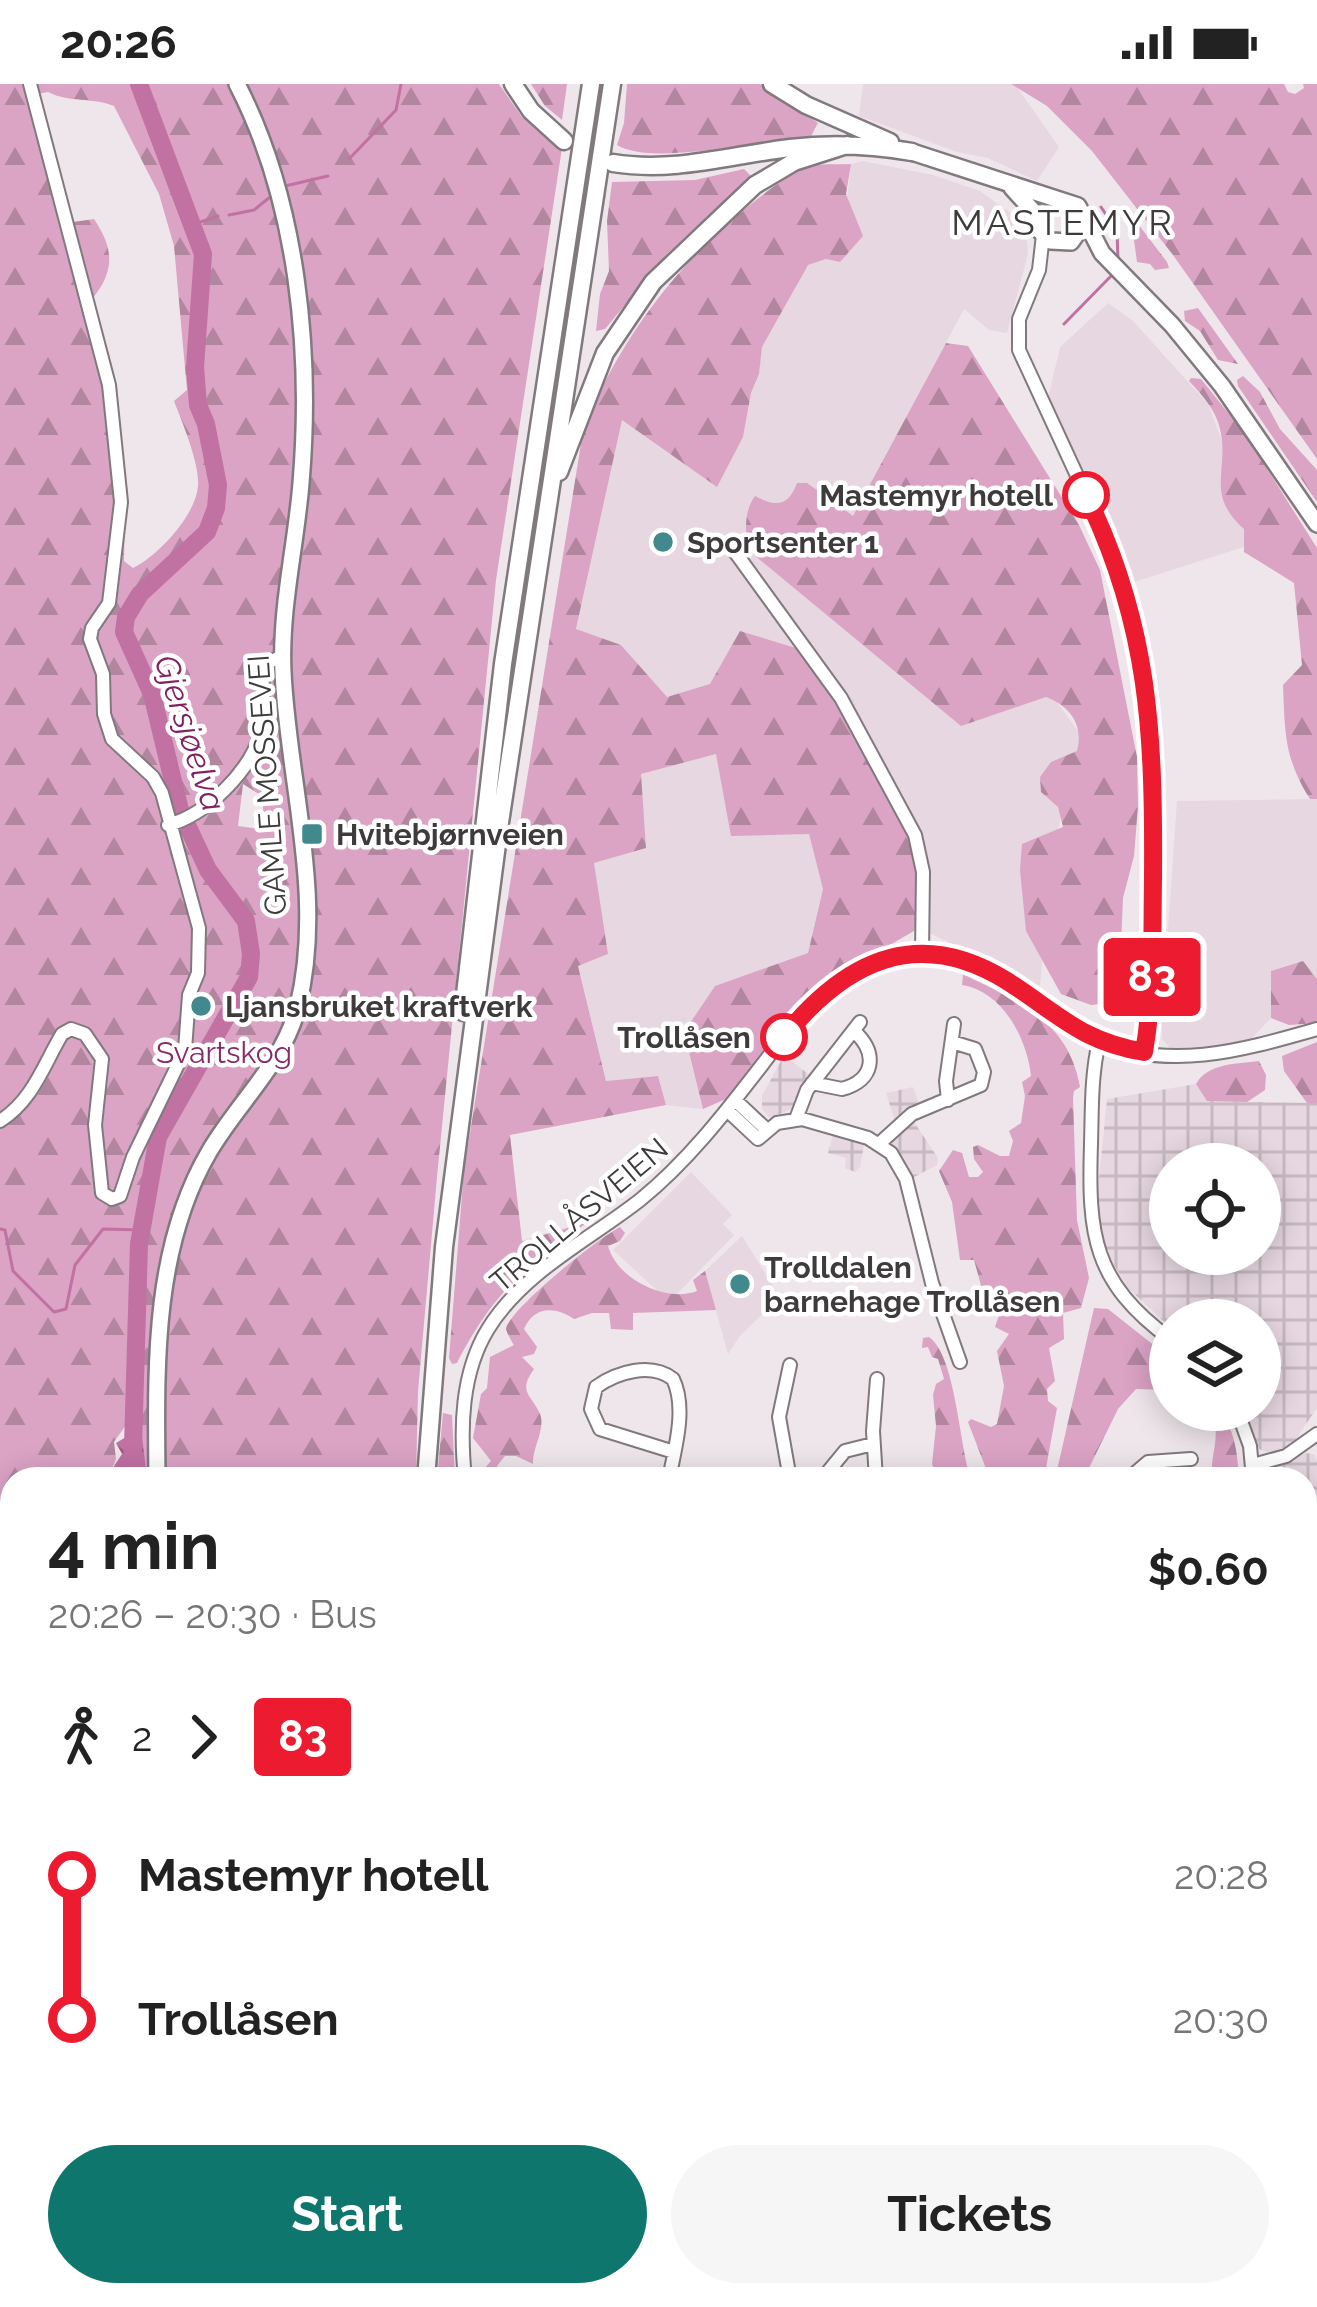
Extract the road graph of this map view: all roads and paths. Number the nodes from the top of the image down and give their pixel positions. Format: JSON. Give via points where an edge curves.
{"nodes":[{"id":1,"x":30,"y":84,"type":"edge"},
{"id":2,"x":238,"y":84,"type":"edge"},
{"id":3,"x":513,"y":84,"type":"edge"},
{"id":4,"x":591,"y":84,"type":"edge"},
{"id":5,"x":612,"y":84,"type":"edge"},
{"id":6,"x":772,"y":84,"type":"edge"},
{"id":7,"x":564,"y":141,"type":"dead end"},
{"id":8,"x":847,"y":145,"type":"junction"},
{"id":9,"x":912,"y":152,"type":"junction"},
{"id":10,"x":613,"y":163,"type":"dead end"},
{"id":11,"x":1012,"y":188,"type":"junction"},
{"id":12,"x":1054,"y":200,"type":"junction"},
{"id":13,"x":1084,"y":224,"type":"junction"},
{"id":14,"x":1041,"y":228,"type":"junction"},
{"id":15,"x":1069,"y":242,"type":"junction"},
{"id":16,"x":1102,"y":253,"type":"junction"},
{"id":17,"x":1039,"y":270,"type":"junction"},
{"id":18,"x":548,"y":495,"type":"junction"},
{"id":19,"x":1317,"y":524,"type":"edge"},
{"id":20,"x":730,"y":545,"type":"dead end"},
{"id":21,"x":283,"y":656,"type":"junction"},
{"id":22,"x":180,"y":821,"type":"junction"},
{"id":23,"x":922,"y":954,"type":"junction"},
{"id":24,"x":954,"y":1024,"type":"dead end"},
{"id":25,"x":1313,"y":1030,"type":"edge"},
{"id":26,"x":952,"y":1042,"type":"junction"},
{"id":27,"x":1099,"y":1042,"type":"junction"},
{"id":28,"x":1144,"y":1052,"type":"junction"},
{"id":29,"x":812,"y":1083,"type":"junction"},
{"id":30,"x":948,"y":1100,"type":"junction"},
{"id":31,"x":731,"y":1105,"type":"junction"},
{"id":32,"x":796,"y":1119,"type":"junction"},
{"id":33,"x":0,"y":1121,"type":"edge"},
{"id":34,"x":880,"y":1143,"type":"junction"},
{"id":35,"x":1149,"y":1320,"type":"edge"},
{"id":36,"x":960,"y":1362,"type":"dead end"},
{"id":37,"x":790,"y":1365,"type":"dead end"},
{"id":38,"x":877,"y":1379,"type":"dead end"},
{"id":39,"x":1243,"y":1431,"type":"edge"},
{"id":40,"x":1315,"y":1441,"type":"edge"},
{"id":41,"x":873,"y":1444,"type":"junction"},
{"id":42,"x":674,"y":1452,"type":"junction"},
{"id":43,"x":1191,"y":1459,"type":"dead end"},
{"id":44,"x":157,"y":1467,"type":"edge"},
{"id":45,"x":423,"y":1467,"type":"edge"},
{"id":46,"x":423,"y":1467,"type":"edge"},
{"id":47,"x":465,"y":1467,"type":"edge"},
{"id":48,"x":671,"y":1467,"type":"edge"},
{"id":49,"x":788,"y":1467,"type":"edge"},
{"id":50,"x":831,"y":1467,"type":"edge"},
{"id":51,"x":875,"y":1467,"type":"edge"},
{"id":52,"x":1142,"y":1467,"type":"edge"},
{"id":53,"x":1252,"y":1467,"type":"edge"},
{"id":54,"x":1263,"y":1467,"type":"edge"}],
"edges":[{"from":1,"to":22,"type":"street","via":[[109,385],[121,502],[110,603],[90,639],[103,674],[104,714],[112,739]]},
{"from":2,"to":21,"type":"main road","name":"GAMLE MOSSEVEI","via":[[279,198],[296,300],[304,429]]},
{"from":3,"to":7,"type":"highway"},
{"from":4,"to":45,"type":"highway","via":[[500,688],[436,1247]]},
{"from":5,"to":18,"type":"highway"},
{"from":6,"to":9,"type":"highway"},
{"from":8,"to":9,"type":"highway"},
{"from":8,"to":10,"type":"highway","via":[[673,166]]},
{"from":8,"to":18,"type":"highway","via":[[755,185],[653,282],[605,353]]},
{"from":9,"to":11,"type":"main road"},
{"from":11,"to":12,"type":"main road"},
{"from":11,"to":14,"type":"main road"},
{"from":12,"to":13,"type":"main road","via":[[1073,202]]},
{"from":12,"to":14,"type":"main road"},
{"from":13,"to":15,"type":"main road"},
{"from":13,"to":16,"type":"main road"},
{"from":14,"to":15,"type":"main road"},
{"from":14,"to":17,"type":"street"},
{"from":15,"to":16,"type":"main road"},
{"from":15,"to":17,"type":"street"},
{"from":16,"to":19,"type":"main road","via":[[1222,386]]},
{"from":17,"to":28,"type":"street","via":[[1020,314],[1019,350],[1115,561],[1149,705],[1152,980]]},
{"from":18,"to":46,"type":"highway","via":[[454,1169]]},
{"from":20,"to":23,"type":"street","via":[[841,698],[915,835]]},
{"from":21,"to":22,"type":"street","via":[[264,664],[253,751]]},
{"from":21,"to":44,"type":"main road","name":"GAMLE MOSSEVEI","via":[[303,833],[302,988],[287,1039],[210,1151],[174,1241],[158,1350]]},
{"from":22,"to":33,"type":"street","via":[[199,973],[185,1050],[120,1196],[102,1193],[95,1125],[102,1059],[85,1034],[62,1034],[19,1109]]},
{"from":23,"to":27,"type":"street","name":"TROLLÅSVEIEN","via":[[988,971]]},
{"from":23,"to":31,"type":"street","name":"TROLLÅSVEIEN","via":[[879,961],[829,987]]},
{"from":24,"to":26,"type":"street"},
{"from":25,"to":28,"type":"street","name":"TROLLÅSVEIEN","via":[[1204,1057]]},
{"from":26,"to":30,"type":"street"},
{"from":26,"to":30,"type":"street","via":[[975,1049],[984,1076],[977,1088]]},
{"from":27,"to":28,"type":"street","name":"TROLLÅSVEIEN"},
{"from":27,"to":35,"type":"street","via":[[1094,1240],[1120,1294]]},
{"from":29,"to":29,"type":"street","via":[[857,1027],[868,1073],[848,1088]]},
{"from":29,"to":32,"type":"street"},
{"from":30,"to":34,"type":"street","via":[[912,1114]]},
{"from":31,"to":32,"type":"street","via":[[762,1135]]},
{"from":31,"to":47,"type":"street","name":"TROLLÅSVEIEN","via":[[655,1187],[498,1314],[468,1380]]},
{"from":32,"to":34,"type":"street"},
{"from":34,"to":36,"type":"street","via":[[906,1178]]},
{"from":37,"to":49,"type":"street","via":[[779,1417]]},
{"from":38,"to":41,"type":"street"},
{"from":39,"to":53,"type":"street"},
{"from":40,"to":54,"type":"street"},
{"from":41,"to":50,"type":"street","via":[[844,1451]]},
{"from":41,"to":51,"type":"street"},
{"from":42,"to":42,"type":"street","via":[[679,1402],[669,1376],[643,1370],[593,1390],[600,1429]]},
{"from":42,"to":48,"type":"street"},
{"from":43,"to":52,"type":"street"}]}
